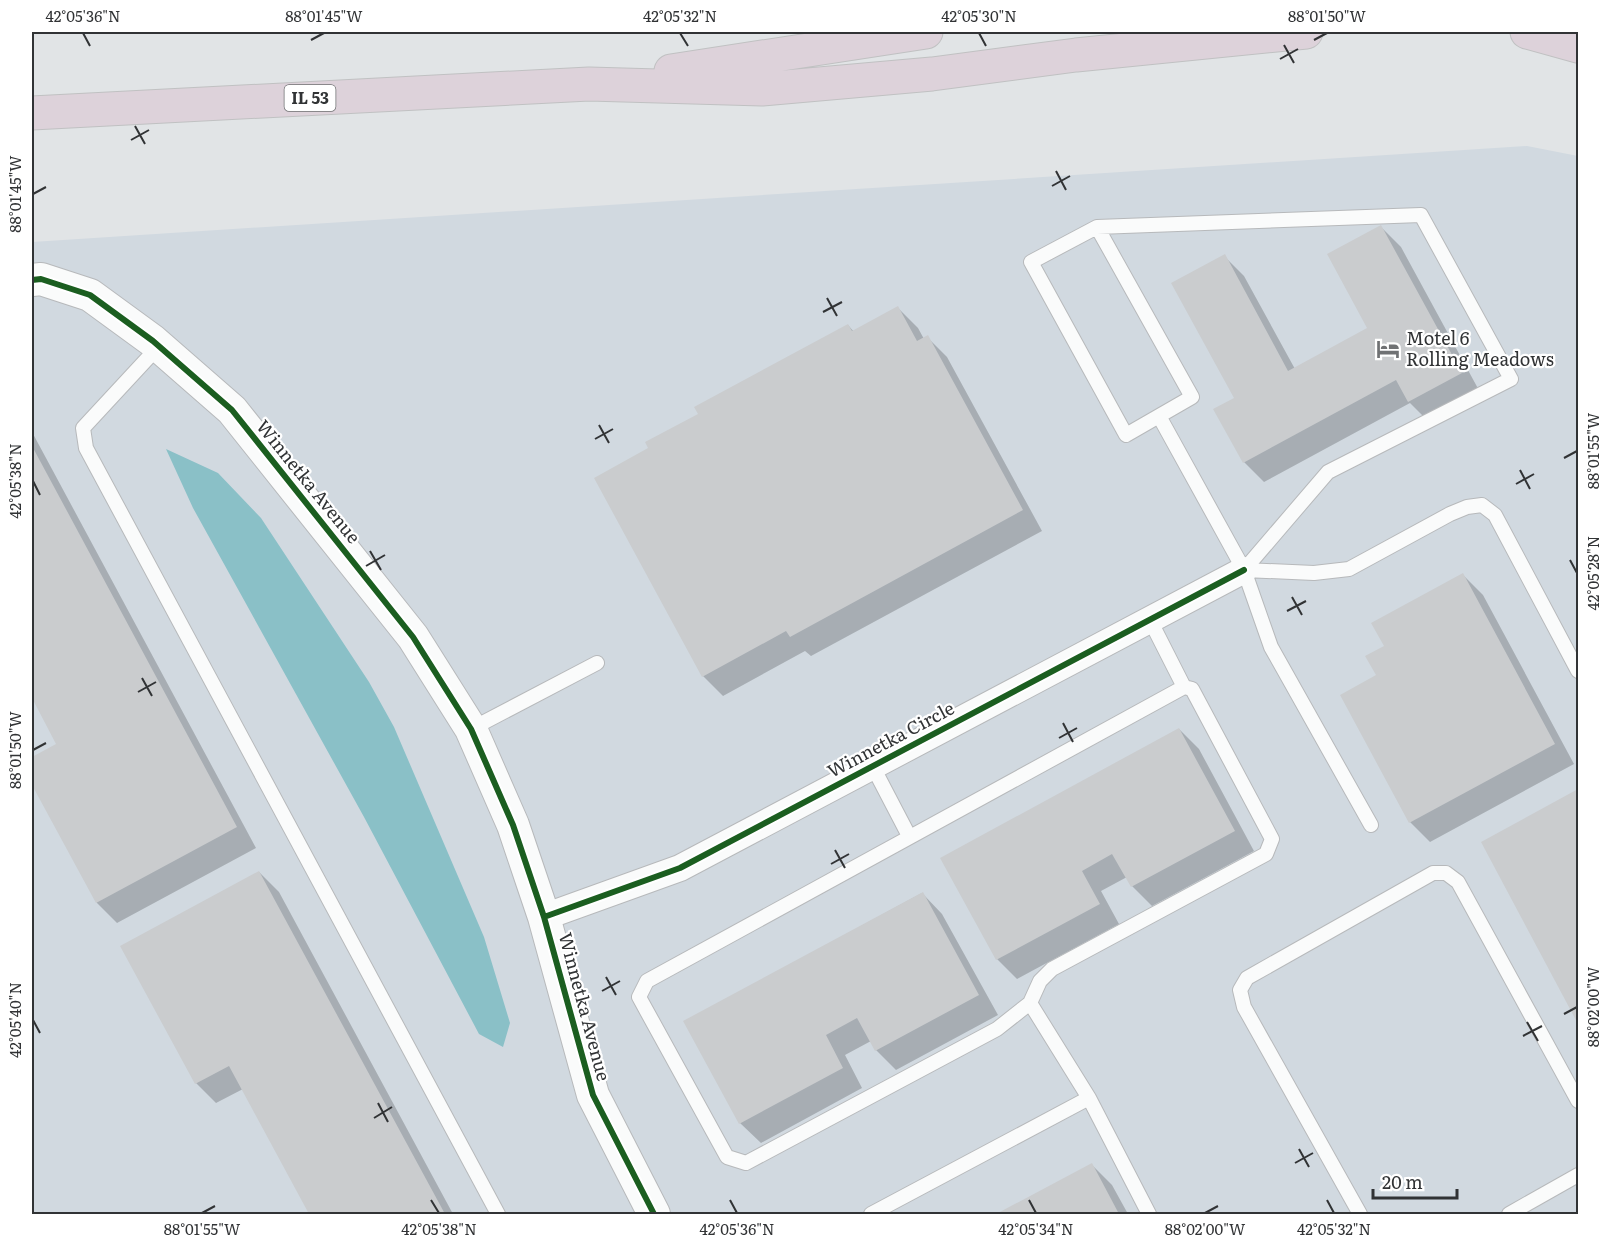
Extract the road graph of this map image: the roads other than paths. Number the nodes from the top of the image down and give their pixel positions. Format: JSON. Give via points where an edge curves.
{"nodes":[{"id":1,"x":926,"y":32,"type":"edge"},
{"id":2,"x":1306,"y":32,"type":"edge"},
{"id":3,"x":1527,"y":32,"type":"edge"},
{"id":4,"x":1578,"y":46,"type":"edge"},
{"id":5,"x":589,"y":84,"type":"junction"},
{"id":6,"x":32,"y":113,"type":"edge"},
{"id":7,"x":1097,"y":227,"type":"junction"},
{"id":8,"x":32,"y":280,"type":"edge"},
{"id":9,"x":159,"y":346,"type":"junction"},
{"id":10,"x":1160,"y":416,"type":"junction"},
{"id":11,"x":1244,"y":570,"type":"junction"},
{"id":12,"x":1150,"y":620,"type":"junction"},
{"id":13,"x":597,"y":663,"type":"dead end"},
{"id":14,"x":1578,"y":671,"type":"edge"},
{"id":15,"x":1184,"y":687,"type":"junction"},
{"id":16,"x":471,"y":729,"type":"junction"},
{"id":17,"x":873,"y":767,"type":"junction"},
{"id":18,"x":1371,"y":825,"type":"dead end"},
{"id":19,"x":909,"y":836,"type":"junction"},
{"id":20,"x":544,"y":917,"type":"junction"},
{"id":21,"x":1030,"y":1003,"type":"junction"},
{"id":22,"x":1089,"y":1098,"type":"junction"},
{"id":23,"x":1578,"y":1101,"type":"edge"},
{"id":24,"x":1578,"y":1174,"type":"edge"},
{"id":25,"x":498,"y":1215,"type":"edge"},
{"id":26,"x":654,"y":1215,"type":"edge"},
{"id":27,"x":871,"y":1215,"type":"edge"},
{"id":28,"x":1149,"y":1215,"type":"edge"},
{"id":29,"x":1360,"y":1215,"type":"edge"},
{"id":30,"x":1509,"y":1215,"type":"edge"}],
"edges":[{"from":1,"to":5,"type":"highway","number":"IL 53"},
{"from":2,"to":5,"type":"highway","via":[[762,89]]},
{"from":3,"to":4,"type":"highway"},
{"from":5,"to":6,"type":"highway","number":"IL 53"},
{"from":7,"to":10,"type":"lane","via":[[1192,397]]},
{"from":7,"to":10,"type":"lane","via":[[1031,262],[1126,435]]},
{"from":7,"to":11,"type":"lane","via":[[1421,215],[1511,379],[1328,472]]},
{"from":8,"to":9,"type":"street","name":"Winnetka Avenue","via":[[41,279],[90,295]]},
{"from":9,"to":16,"type":"street","name":"Winnetka Avenue","via":[[232,410],[412,637]]},
{"from":9,"to":25,"type":"lane","via":[[83,428],[86,447]]},
{"from":10,"to":11,"type":"lane"},
{"from":11,"to":12,"type":"street","name":"Winnetka Circle"},
{"from":11,"to":14,"type":"lane","via":[[1314,573],[1349,569],[1450,514],[1482,506],[1495,515]]},
{"from":11,"to":18,"type":"lane","via":[[1271,647]]},
{"from":12,"to":15,"type":"lane"},
{"from":12,"to":17,"type":"street","name":"Winnetka Circle"},
{"from":13,"to":16,"type":"lane"},
{"from":15,"to":19,"type":"lane"},
{"from":15,"to":21,"type":"lane","via":[[1192,689],[1272,839],[1266,854],[1052,969],[1040,981]]},
{"from":16,"to":20,"type":"street","name":"Winnetka Avenue","via":[[513,825]]},
{"from":17,"to":19,"type":"lane"},
{"from":17,"to":20,"type":"street","name":"Winnetka Circle","via":[[680,868]]},
{"from":19,"to":21,"type":"lane","via":[[647,981],[639,997],[727,1157],[746,1163],[996,1029]]},
{"from":20,"to":26,"type":"street","name":"Winnetka Avenue","via":[[593,1095]]},
{"from":21,"to":22,"type":"lane"},
{"from":22,"to":27,"type":"lane"},
{"from":22,"to":28,"type":"lane"},
{"from":23,"to":29,"type":"lane","via":[[1458,882],[1446,873],[1433,873],[1247,978],[1240,990],[1244,1007]]},
{"from":24,"to":30,"type":"lane"}]}
